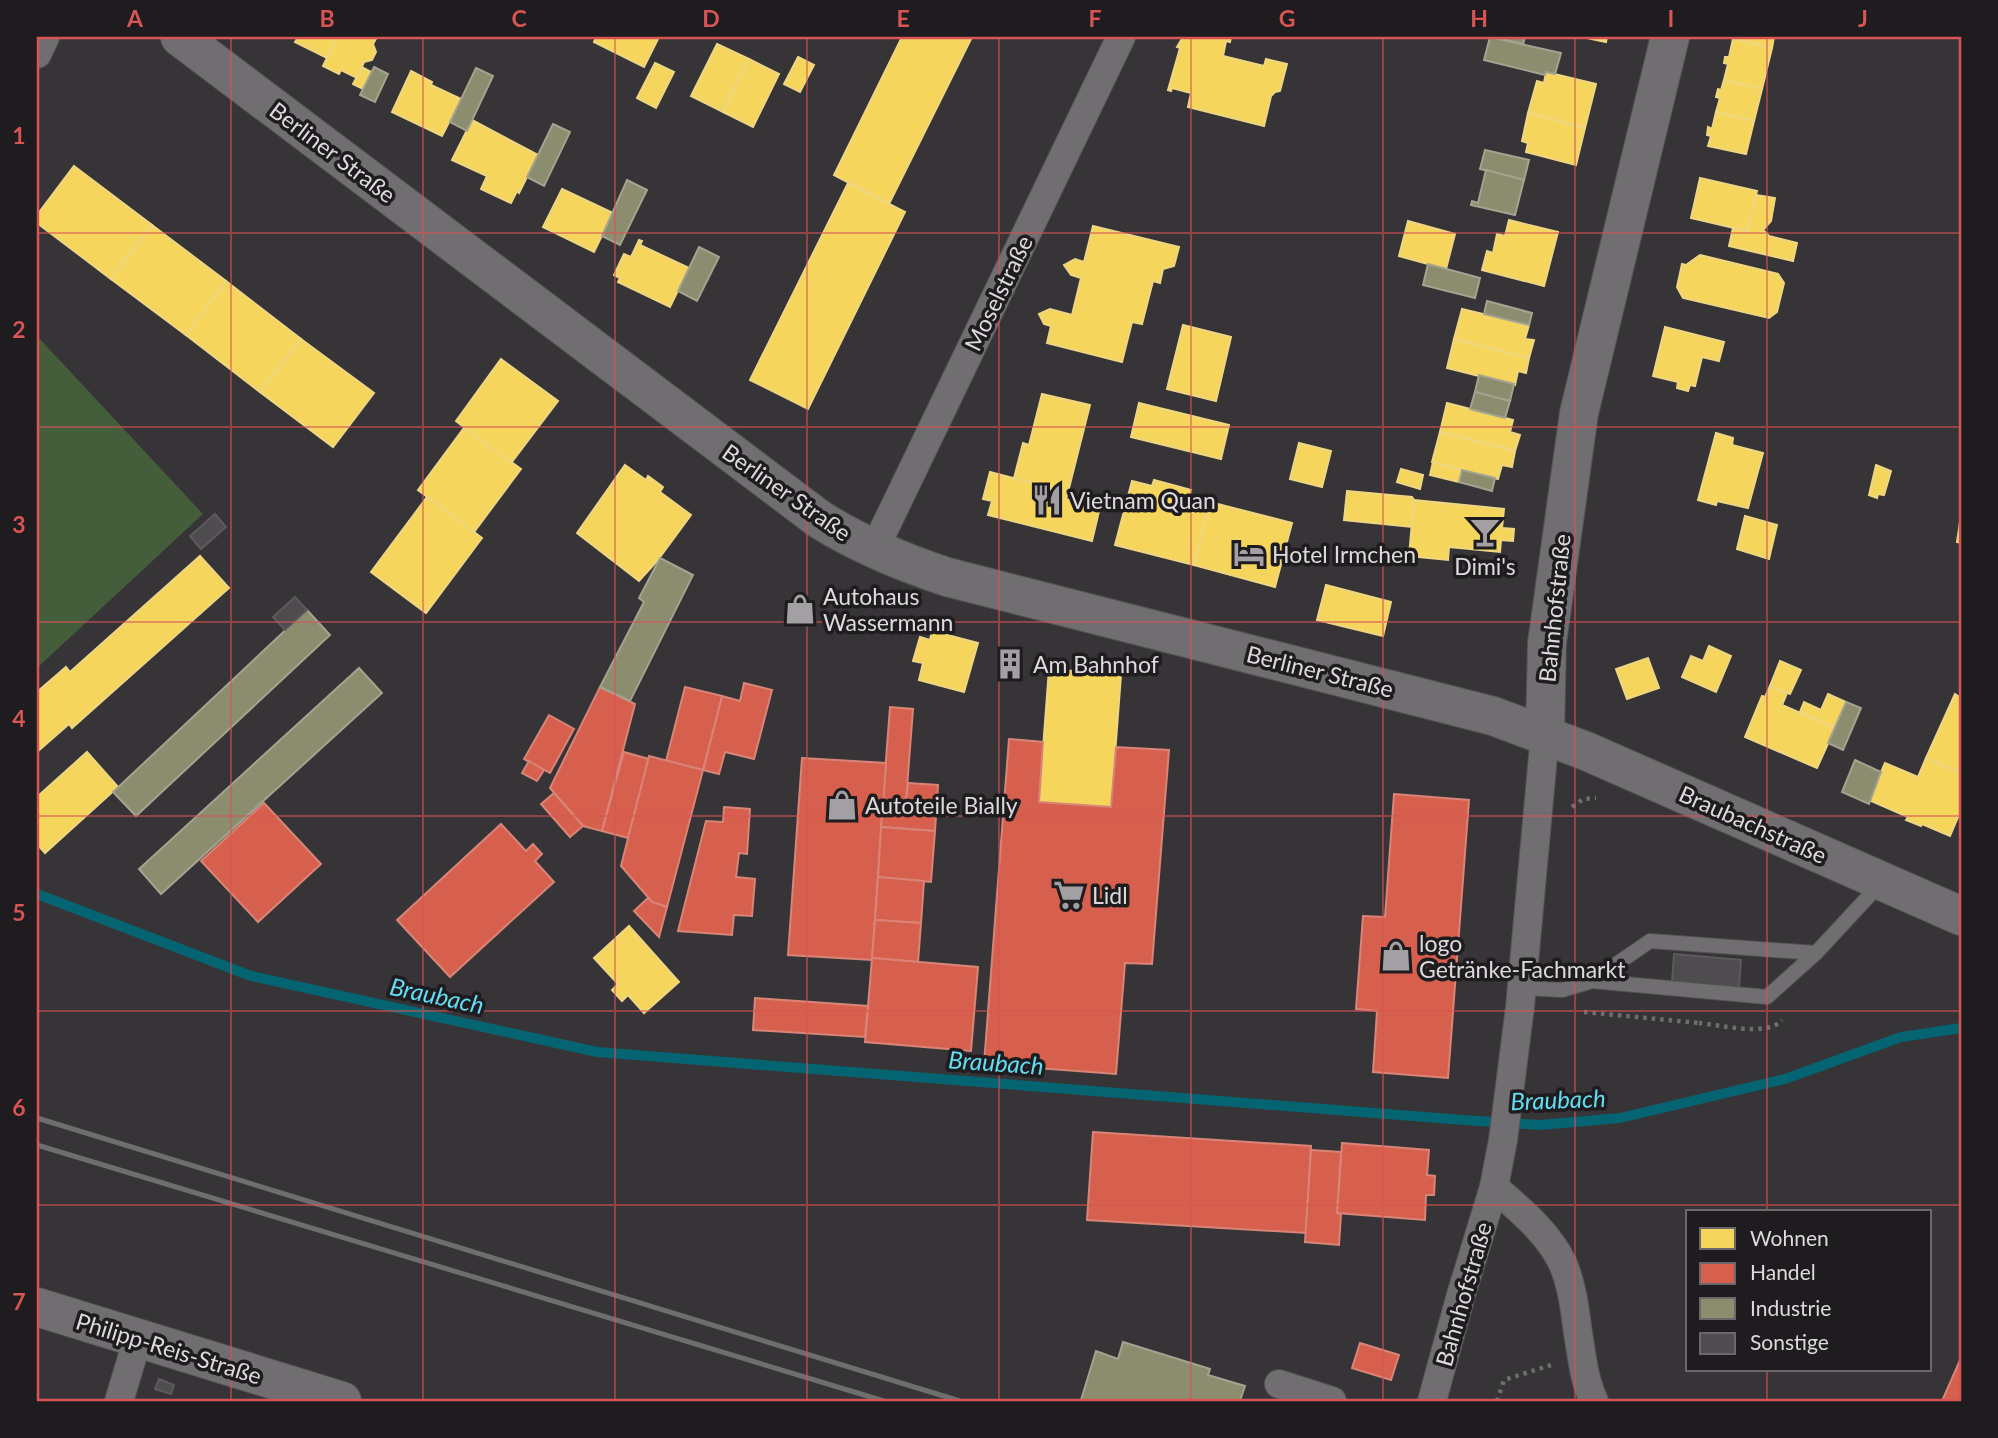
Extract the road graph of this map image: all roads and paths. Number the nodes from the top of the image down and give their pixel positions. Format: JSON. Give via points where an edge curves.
{"nodes":[{"id":1,"x":45,"y":37,"type":"edge"},
{"id":2,"x":180,"y":37,"type":"edge"},
{"id":3,"x":1121,"y":37,"type":"edge"},
{"id":4,"x":1670,"y":37,"type":"edge"},
{"id":5,"x":37,"y":54,"type":"edge"},
{"id":6,"x":874,"y":550,"type":"junction"},
{"id":7,"x":1545,"y":734,"type":"junction"},
{"id":8,"x":1607,"y":797,"type":"dead end"},
{"id":9,"x":1572,"y":807,"type":"dead end"},
{"id":10,"x":1883,"y":881,"type":"junction"},
{"id":11,"x":1961,"y":916,"type":"edge"},
{"id":12,"x":1816,"y":953,"type":"junction"},
{"id":13,"x":1592,"y":981,"type":"junction"},
{"id":14,"x":1522,"y":988,"type":"junction"},
{"id":15,"x":1494,"y":1187,"type":"junction"},
{"id":16,"x":37,"y":1307,"type":"edge"},
{"id":17,"x":138,"y":1338,"type":"junction"},
{"id":18,"x":1582,"y":1356,"type":"junction"},
{"id":19,"x":1279,"y":1384,"type":"dead end"},
{"id":20,"x":119,"y":1401,"type":"edge"},
{"id":21,"x":342,"y":1401,"type":"edge"},
{"id":22,"x":1332,"y":1401,"type":"edge"},
{"id":23,"x":1432,"y":1401,"type":"edge"},
{"id":24,"x":1497,"y":1401,"type":"edge"},
{"id":25,"x":1594,"y":1401,"type":"edge"}],
"edges":[{"from":1,"to":5,"type":"street"},
{"from":2,"to":6,"type":"street","name":"Berliner Straße","via":[[819,519]]},
{"from":3,"to":6,"type":"street","name":"Moselstraße"},
{"from":4,"to":7,"type":"street","name":"Bahnhofstraße","via":[[1579,412],[1547,643]]},
{"from":6,"to":7,"type":"street","name":"Berliner Straße","via":[[947,577],[1475,710]]},
{"from":7,"to":10,"type":"street","name":"Braubachstraße"},
{"from":7,"to":14,"type":"street","name":"Bahnhofstraße"},
{"from":8,"to":9,"type":"path","via":[[1583,799]]},
{"from":10,"to":11,"type":"street","name":"Braubachstraße"},
{"from":10,"to":12,"type":"lane"},
{"from":12,"to":13,"type":"lane","via":[[1650,941]]},
{"from":12,"to":13,"type":"lane","via":[[1767,997]]},
{"from":13,"to":14,"type":"lane","via":[[1562,990]]},
{"from":14,"to":15,"type":"street","name":"Bahnhofstraße"},
{"from":15,"to":18,"type":"street","name":"Bahnhofstraße","via":[[1528,1217],[1563,1265]]},
{"from":15,"to":23,"type":"street","name":"Bahnhofstraße"},
{"from":16,"to":17,"type":"street","name":"Philipp-Reis-Straße"},
{"from":17,"to":20,"type":"street"},
{"from":17,"to":21,"type":"street","name":"Philipp-Reis-Straße"},
{"from":18,"to":24,"type":"path","via":[[1504,1380]]},
{"from":18,"to":25,"type":"street","name":"Bahnhofstraße","via":[[1586,1385]]},
{"from":19,"to":22,"type":"street"}]}
